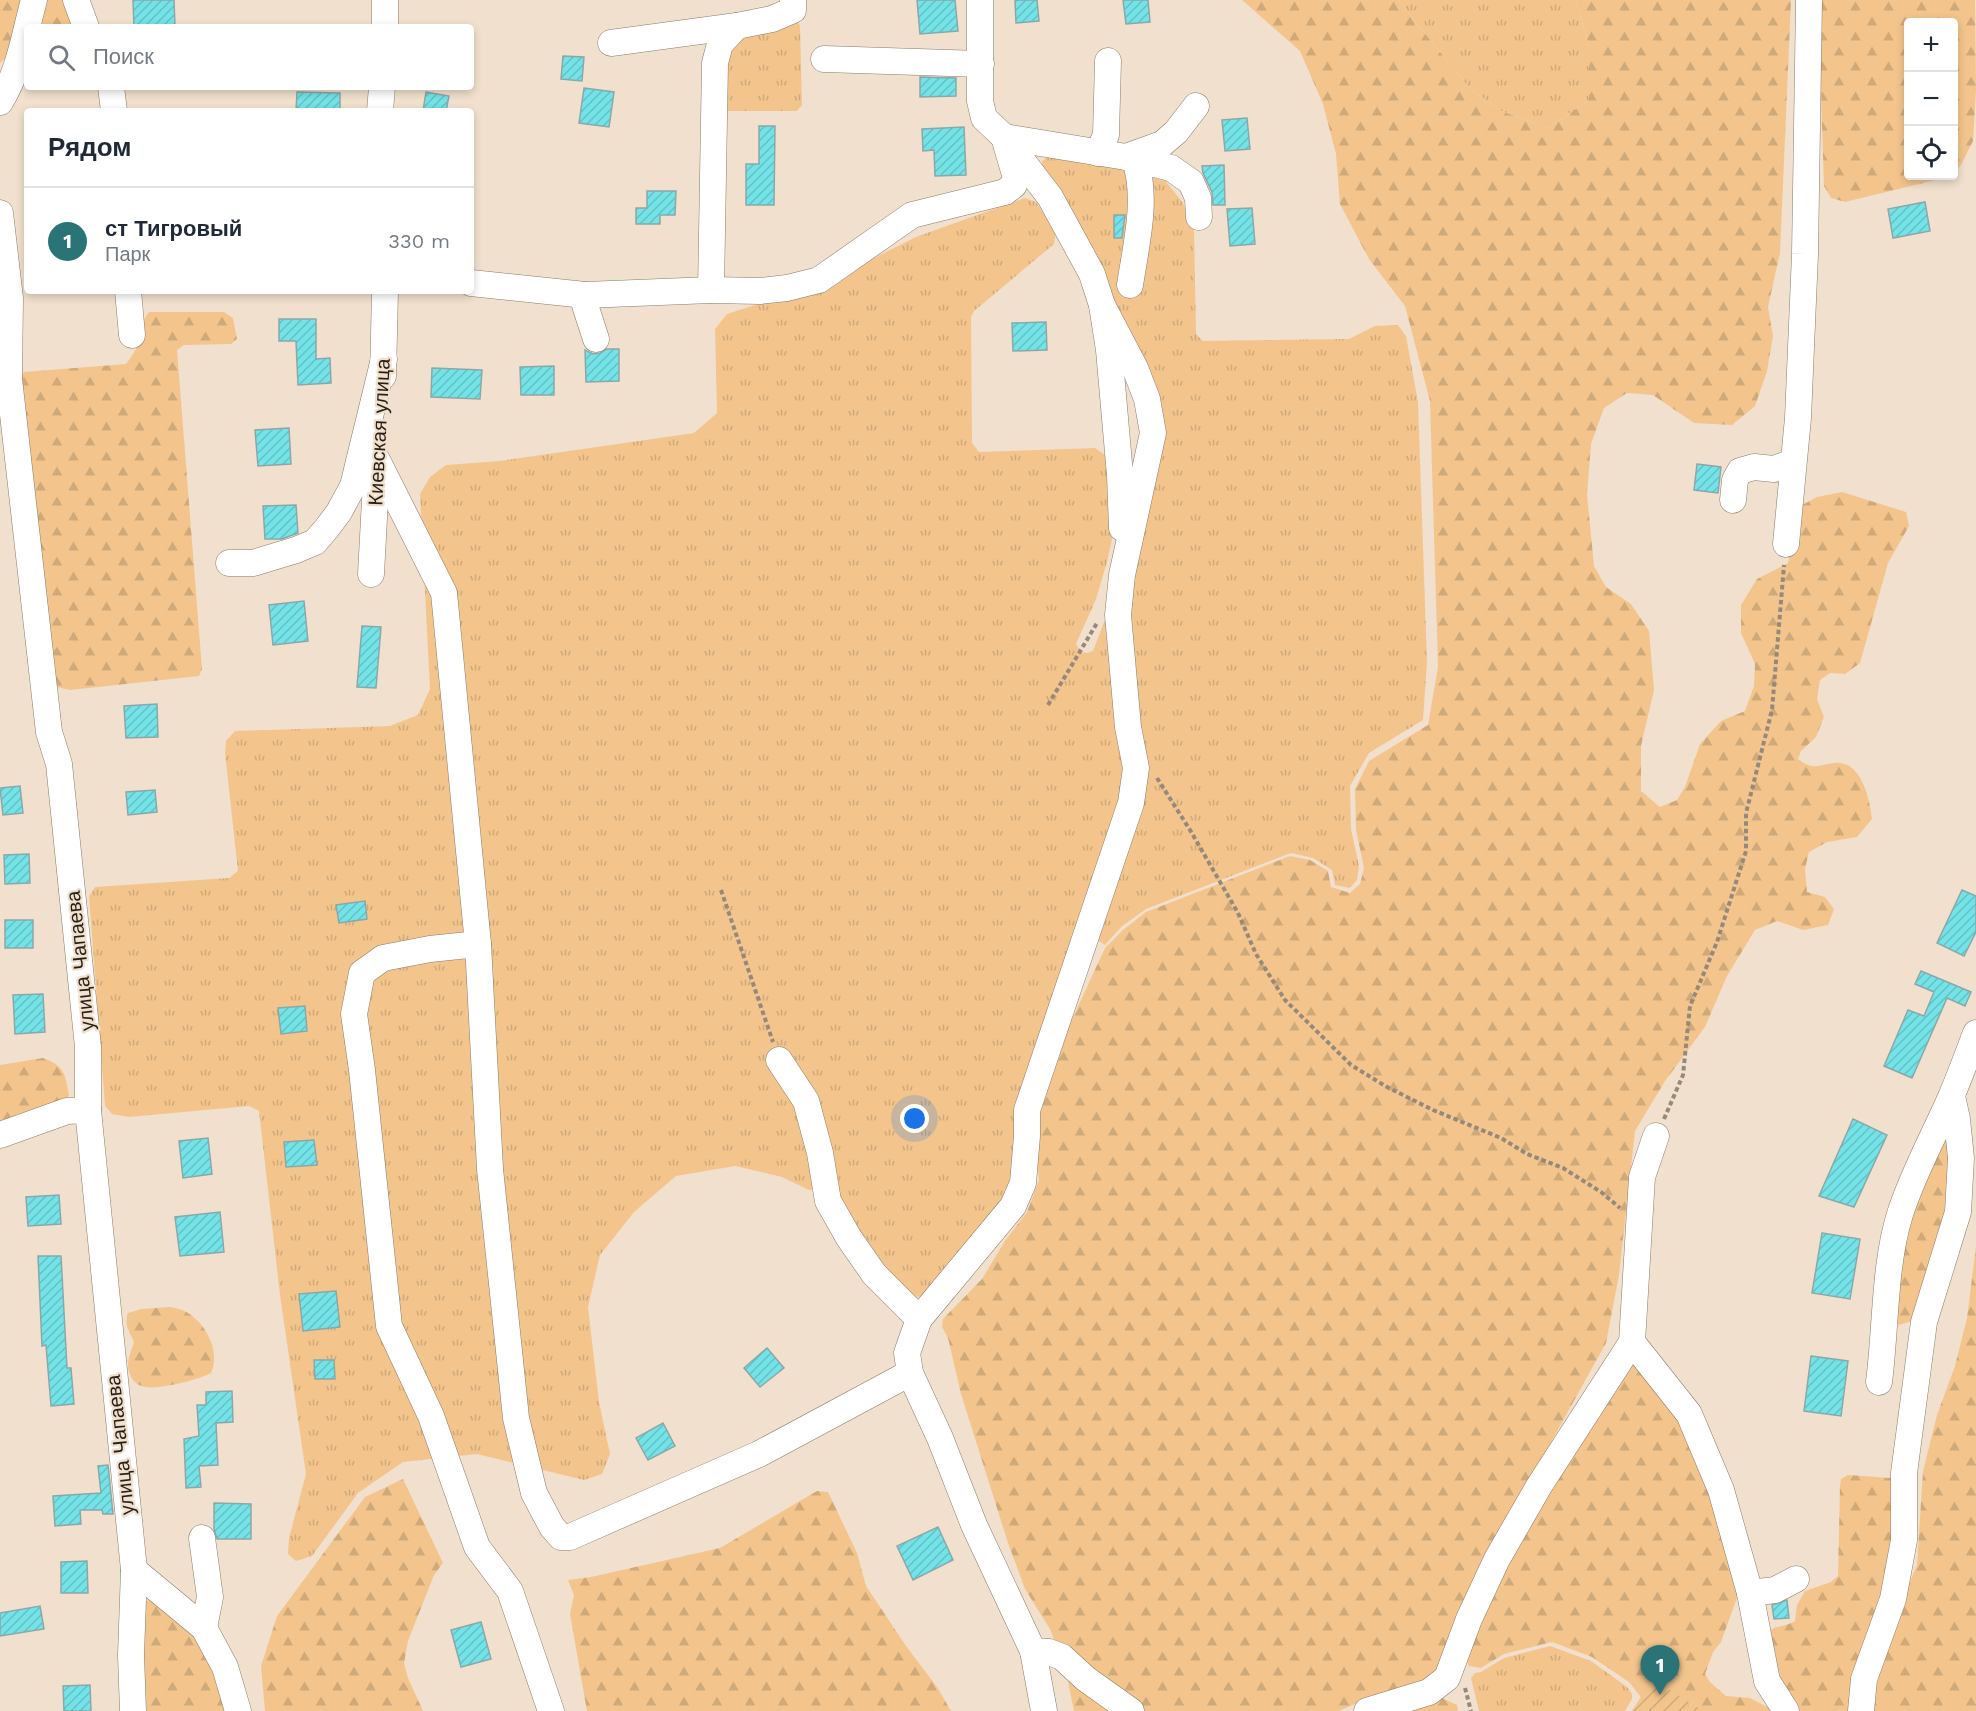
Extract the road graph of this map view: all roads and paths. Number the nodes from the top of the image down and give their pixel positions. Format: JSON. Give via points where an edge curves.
{"nodes":[{"id":1,"x":34,"y":0,"type":"edge"},
{"id":2,"x":76,"y":0,"type":"edge"},
{"id":3,"x":385,"y":0,"type":"edge"},
{"id":4,"x":793,"y":0,"type":"edge"},
{"id":5,"x":980,"y":0,"type":"edge"},
{"id":6,"x":1809,"y":0,"type":"edge"},
{"id":7,"x":27,"y":24,"type":"edge"},
{"id":8,"x":85,"y":24,"type":"edge"},
{"id":9,"x":385,"y":24,"type":"edge"},
{"id":10,"x":737,"y":26,"type":"junction"},
{"id":11,"x":24,"y":36,"type":"edge"},
{"id":12,"x":611,"y":43,"type":"dead end"},
{"id":13,"x":824,"y":59,"type":"dead end"},
{"id":14,"x":1108,"y":61,"type":"dead end"},
{"id":15,"x":981,"y":64,"type":"junction"},
{"id":16,"x":111,"y":90,"type":"edge"},
{"id":17,"x":382,"y":90,"type":"edge"},
{"id":18,"x":0,"y":102,"type":"edge"},
{"id":19,"x":1196,"y":106,"type":"dead end"},
{"id":20,"x":114,"y":108,"type":"edge"},
{"id":21,"x":380,"y":108,"type":"edge"},
{"id":22,"x":1004,"y":137,"type":"junction"},
{"id":23,"x":1098,"y":153,"type":"junction"},
{"id":24,"x":1130,"y":159,"type":"junction"},
{"id":25,"x":0,"y":213,"type":"edge"},
{"id":26,"x":1199,"y":217,"type":"dead end"},
{"id":27,"x":474,"y":283,"type":"edge"},
{"id":28,"x":1130,"y":285,"type":"dead end"},
{"id":29,"x":711,"y":291,"type":"junction"},
{"id":30,"x":128,"y":294,"type":"edge"},
{"id":31,"x":385,"y":294,"type":"edge"},
{"id":32,"x":585,"y":295,"type":"junction"},
{"id":33,"x":1102,"y":305,"type":"junction"},
{"id":34,"x":132,"y":335,"type":"dead end"},
{"id":35,"x":596,"y":339,"type":"dead end"},
{"id":36,"x":384,"y":360,"type":"junction"},
{"id":37,"x":377,"y":460,"type":"junction"},
{"id":38,"x":1793,"y":462,"type":"junction"},
{"id":39,"x":1732,"y":500,"type":"dead end"},
{"id":40,"x":1786,"y":544,"type":"joint"},
{"id":41,"x":229,"y":563,"type":"dead end"},
{"id":42,"x":371,"y":574,"type":"dead end"},
{"id":43,"x":1122,"y":574,"type":"junction"},
{"id":44,"x":1086,"y":643,"type":"dead end"},
{"id":45,"x":1048,"y":705,"type":"dead end"},
{"id":46,"x":1153,"y":773,"type":"dead end"},
{"id":47,"x":721,"y":890,"type":"dead end"},
{"id":48,"x":478,"y":944,"type":"junction"},
{"id":49,"x":1976,"y":1033,"type":"edge"},
{"id":50,"x":779,"y":1060,"type":"joint"},
{"id":51,"x":1952,"y":1096,"type":"junction"},
{"id":52,"x":88,"y":1110,"type":"junction"},
{"id":53,"x":0,"y":1135,"type":"edge"},
{"id":54,"x":1656,"y":1136,"type":"joint"},
{"id":55,"x":1639,"y":1224,"type":"junction"},
{"id":56,"x":919,"y":1319,"type":"junction"},
{"id":57,"x":1632,"y":1342,"type":"junction"},
{"id":58,"x":910,"y":1373,"type":"junction"},
{"id":59,"x":1879,"y":1382,"type":"dead end"},
{"id":60,"x":201,"y":1538,"type":"dead end"},
{"id":61,"x":134,"y":1570,"type":"junction"},
{"id":62,"x":1796,"y":1579,"type":"dead end"},
{"id":63,"x":1750,"y":1593,"type":"junction"},
{"id":64,"x":204,"y":1628,"type":"junction"},
{"id":65,"x":1033,"y":1651,"type":"junction"},
{"id":66,"x":134,"y":1711,"type":"edge"},
{"id":67,"x":238,"y":1711,"type":"edge"},
{"id":68,"x":551,"y":1711,"type":"edge"},
{"id":69,"x":1044,"y":1711,"type":"edge"},
{"id":70,"x":1131,"y":1711,"type":"edge"},
{"id":71,"x":1367,"y":1711,"type":"edge"},
{"id":72,"x":1786,"y":1711,"type":"edge"},
{"id":73,"x":1861,"y":1711,"type":"edge"}],
"edges":[{"from":1,"to":7,"type":"street"},
{"from":2,"to":8,"type":"street"},
{"from":3,"to":9,"type":"street"},
{"from":4,"to":10,"type":"street","via":[[793,10]]},
{"from":5,"to":15,"type":"street"},
{"from":6,"to":38,"type":"street","via":[[1805,254]]},
{"from":10,"to":12,"type":"street"},
{"from":10,"to":29,"type":"street","via":[[720,44],[715,63]]},
{"from":11,"to":18,"type":"street","via":[[18,66]]},
{"from":13,"to":15,"type":"street"},
{"from":14,"to":23,"type":"street","via":[[1106,135]]},
{"from":15,"to":22,"type":"street","via":[[981,110]]},
{"from":16,"to":20,"type":"street"},
{"from":17,"to":21,"type":"street"},
{"from":19,"to":24,"type":"street","via":[[1162,144]]},
{"from":22,"to":23,"type":"street"},
{"from":22,"to":29,"type":"street","via":[[1016,178],[1005,192],[912,215],[819,280],[760,291]]},
{"from":22,"to":33,"type":"street","via":[[1050,197],[1092,274]]},
{"from":23,"to":24,"type":"street"},
{"from":24,"to":26,"type":"street","via":[[1171,168],[1191,182],[1198,198]]},
{"from":24,"to":28,"type":"street","via":[[1139,172],[1140,204]]},
{"from":25,"to":52,"type":"street","name":"улица Чапаева","via":[[10,298],[9,379],[49,732],[59,765],[88,1047]]},
{"from":27,"to":32,"type":"street"},
{"from":29,"to":32,"type":"street"},
{"from":30,"to":34,"type":"street"},
{"from":31,"to":36,"type":"street","name":"Киевская улица"},
{"from":32,"to":35,"type":"street"},
{"from":33,"to":43,"type":"street","via":[[1120,475]]},
{"from":33,"to":43,"type":"street","via":[[1135,368],[1154,433]]},
{"from":36,"to":37,"type":"street","name":"Киевская улица"},
{"from":36,"to":41,"type":"street","via":[[353,486],[327,528],[315,542],[296,550],[253,563]]},
{"from":37,"to":42,"type":"street","name":"Киевская улица"},
{"from":37,"to":48,"type":"street","via":[[444,593]]},
{"from":38,"to":39,"type":"street","via":[[1774,469],[1754,467],[1740,471]]},
{"from":38,"to":40,"type":"street"},
{"from":40,"to":54,"type":"path","via":[[1772,710],[1746,813],[1746,851],[1717,942],[1690,1005],[1683,1075]]},
{"from":43,"to":56,"type":"street","via":[[1118,615],[1128,727],[1136,768],[1131,803],[1028,1110],[1023,1183],[1013,1206]]},
{"from":44,"to":45,"type":"path"},
{"from":46,"to":55,"type":"path","via":[[1190,830],[1285,1000],[1351,1065],[1424,1106],[1563,1168],[1601,1192]]},
{"from":47,"to":50,"type":"path"},
{"from":48,"to":58,"type":"street","via":[[490,1169],[516,1418],[534,1493],[561,1537],[570,1537],[759,1454]]},
{"from":48,"to":68,"type":"street","via":[[383,958],[362,973],[354,1014],[389,1326],[431,1416],[477,1547],[510,1591]]},
{"from":49,"to":51,"type":"street"},
{"from":50,"to":56,"type":"street","via":[[806,1101],[828,1201],[874,1274]]},
{"from":51,"to":59,"type":"street","via":[[1922,1157],[1900,1216],[1888,1277]]},
{"from":51,"to":73,"type":"street","via":[[1961,1158],[1958,1212],[1924,1322],[1904,1473],[1904,1540],[1893,1599],[1864,1679]]},
{"from":52,"to":53,"type":"street","via":[[67,1111]]},
{"from":52,"to":61,"type":"street","name":"улица Чапаева"},
{"from":54,"to":55,"type":"street","via":[[1642,1177]]},
{"from":55,"to":57,"type":"street"},
{"from":56,"to":58,"type":"street","via":[[907,1353]]},
{"from":57,"to":63,"type":"street","via":[[1689,1414],[1721,1490]]},
{"from":57,"to":71,"type":"street","via":[[1497,1559],[1447,1678],[1429,1692]]},
{"from":58,"to":65,"type":"street","via":[[978,1536]]},
{"from":60,"to":64,"type":"street","via":[[210,1597]]},
{"from":61,"to":64,"type":"street"},
{"from":61,"to":66,"type":"street","name":"улица Чапаева"},
{"from":62,"to":63,"type":"street","via":[[1775,1590]]},
{"from":63,"to":72,"type":"street","via":[[1767,1681]]},
{"from":64,"to":67,"type":"street","via":[[225,1667]]},
{"from":65,"to":69,"type":"street"},
{"from":65,"to":70,"type":"street","via":[[1062,1657]]}]}
